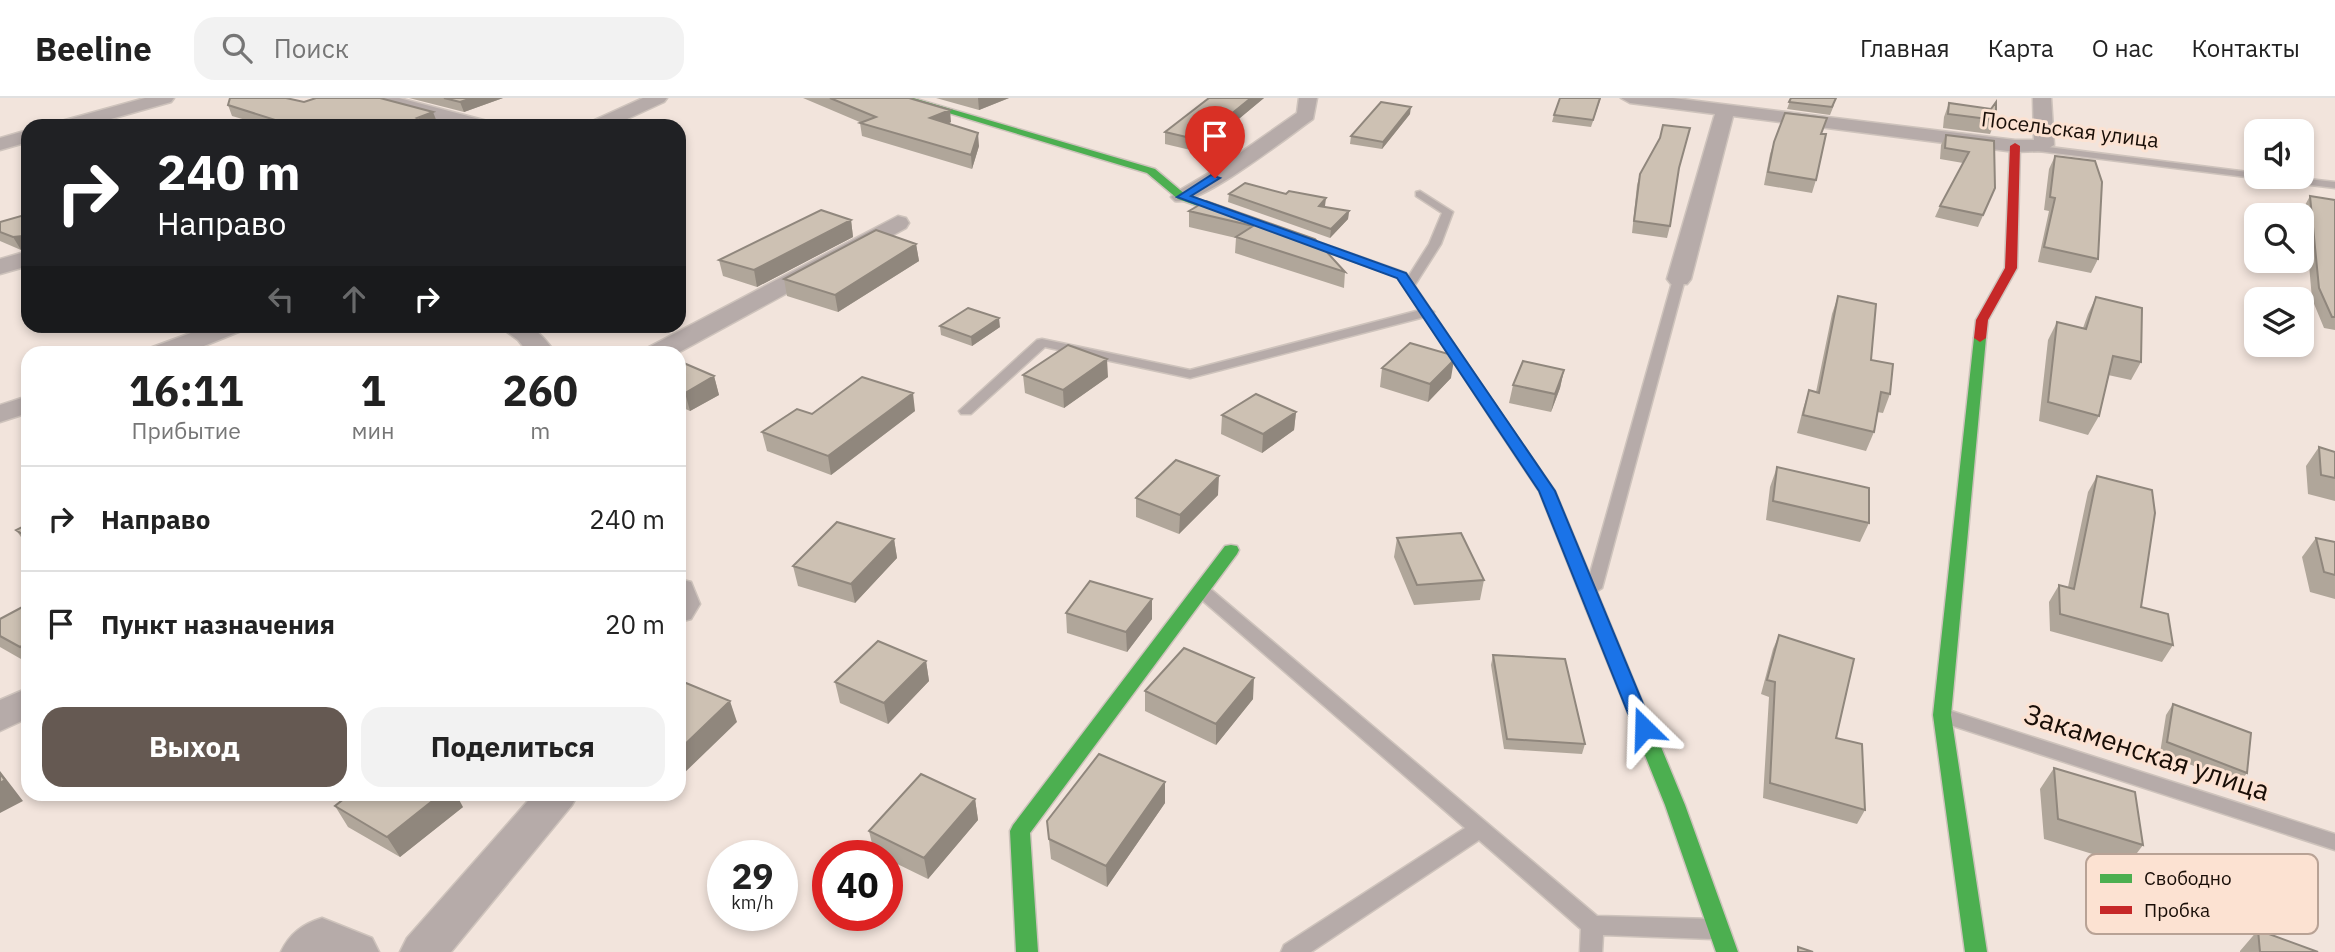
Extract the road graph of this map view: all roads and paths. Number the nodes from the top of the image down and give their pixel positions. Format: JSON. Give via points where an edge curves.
{"nodes":[{"id":1,"x":165,"y":98,"type":"edge"},
{"id":2,"x":378,"y":98,"type":"edge"},
{"id":3,"x":658,"y":98,"type":"edge"},
{"id":4,"x":903,"y":98,"type":"edge"},
{"id":5,"x":1308,"y":98,"type":"edge"},
{"id":6,"x":1630,"y":98,"type":"edge"},
{"id":7,"x":2042,"y":98,"type":"edge"},
{"id":8,"x":1725,"y":111,"type":"junction"},
{"id":9,"x":90,"y":119,"type":"edge"},
{"id":10,"x":460,"y":119,"type":"edge"},
{"id":11,"x":612,"y":119,"type":"edge"},
{"id":12,"x":21,"y":138,"type":"edge"},
{"id":13,"x":0,"y":144,"type":"edge"},
{"id":14,"x":2015,"y":146,"type":"junction"},
{"id":15,"x":2244,"y":175,"type":"edge"},
{"id":16,"x":2314,"y":183,"type":"edge"},
{"id":17,"x":2335,"y":185,"type":"edge"},
{"id":18,"x":1420,"y":194,"type":"dead end"},
{"id":19,"x":1182,"y":197,"type":"junction"},
{"id":20,"x":898,"y":223,"type":"dead end"},
{"id":21,"x":21,"y":260,"type":"edge"},
{"id":22,"x":0,"y":267,"type":"edge"},
{"id":23,"x":1679,"y":279,"type":"joint"},
{"id":24,"x":1409,"y":285,"type":"junction"},
{"id":25,"x":1428,"y":312,"type":"junction"},
{"id":26,"x":214,"y":333,"type":"edge"},
{"id":27,"x":524,"y":333,"type":"edge"},
{"id":28,"x":180,"y":346,"type":"edge"},
{"id":29,"x":536,"y":346,"type":"edge"},
{"id":30,"x":671,"y":346,"type":"edge"},
{"id":31,"x":21,"y":406,"type":"edge"},
{"id":32,"x":966,"y":411,"type":"dead end"},
{"id":33,"x":0,"y":414,"type":"edge"},
{"id":34,"x":1231,"y":551,"type":"dead end"},
{"id":35,"x":1201,"y":590,"type":"junction"},
{"id":36,"x":1591,"y":599,"type":"junction"},
{"id":37,"x":21,"y":705,"type":"edge"},
{"id":38,"x":1942,"y":715,"type":"junction"},
{"id":39,"x":0,"y":717,"type":"edge"},
{"id":40,"x":552,"y":801,"type":"edge"},
{"id":41,"x":1480,"y":829,"type":"junction"},
{"id":42,"x":2335,"y":842,"type":"edge"},
{"id":43,"x":1592,"y":925,"type":"junction"},
{"id":44,"x":1719,"y":929,"type":"junction"},
{"id":45,"x":304,"y":952,"type":"edge"},
{"id":46,"x":356,"y":952,"type":"edge"},
{"id":47,"x":424,"y":952,"type":"edge"},
{"id":48,"x":1027,"y":952,"type":"edge"},
{"id":49,"x":1292,"y":952,"type":"edge"},
{"id":50,"x":1591,"y":952,"type":"edge"},
{"id":51,"x":1727,"y":952,"type":"edge"},
{"id":52,"x":1976,"y":952,"type":"edge"}],
"edges":[{"from":1,"to":9,"type":"street"},
{"from":2,"to":10,"type":"street"},
{"from":3,"to":11,"type":"street"},
{"from":4,"to":19,"type":"street","via":[[1151,171]]},
{"from":5,"to":19,"type":"street","via":[[1306,115]]},
{"from":6,"to":8,"type":"street","name":"Посельская улица"},
{"from":7,"to":14,"type":"street","via":[[2044,145]]},
{"from":8,"to":14,"type":"street","name":"Посельская улица"},
{"from":8,"to":23,"type":"street"},
{"from":12,"to":13,"type":"street"},
{"from":14,"to":15,"type":"lane","name":"Посельская улица"},
{"from":14,"to":38,"type":"street","via":[[2011,268],[1982,320]]},
{"from":16,"to":17,"type":"lane"},
{"from":18,"to":24,"type":"lane","via":[[1448,212],[1435,244]]},
{"from":19,"to":24,"type":"street","via":[[1402,275]]},
{"from":20,"to":30,"type":"street"},
{"from":21,"to":22,"type":"street"},
{"from":23,"to":36,"type":"lane"},
{"from":24,"to":25,"type":"street"},
{"from":25,"to":32,"type":"lane","via":[[1190,374],[1042,343]]},
{"from":25,"to":36,"type":"street","via":[[1547,491]]},
{"from":26,"to":28,"type":"street"},
{"from":27,"to":29,"type":"street"},
{"from":31,"to":33,"type":"street"},
{"from":34,"to":35,"type":"street"},
{"from":35,"to":41,"type":"lane"},
{"from":35,"to":48,"type":"street","via":[[1020,831]]},
{"from":36,"to":44,"type":"street","via":[[1675,805]]},
{"from":37,"to":39,"type":"street"},
{"from":38,"to":42,"type":"lane","name":"Закаменская улица"},
{"from":38,"to":52,"type":"street"},
{"from":40,"to":47,"type":"street"},
{"from":41,"to":43,"type":"lane"},
{"from":41,"to":49,"type":"lane"},
{"from":43,"to":44,"type":"lane"},
{"from":43,"to":50,"type":"lane"},
{"from":44,"to":51,"type":"street"},
{"from":45,"to":46,"type":"street","via":[[322,937]]}]}
